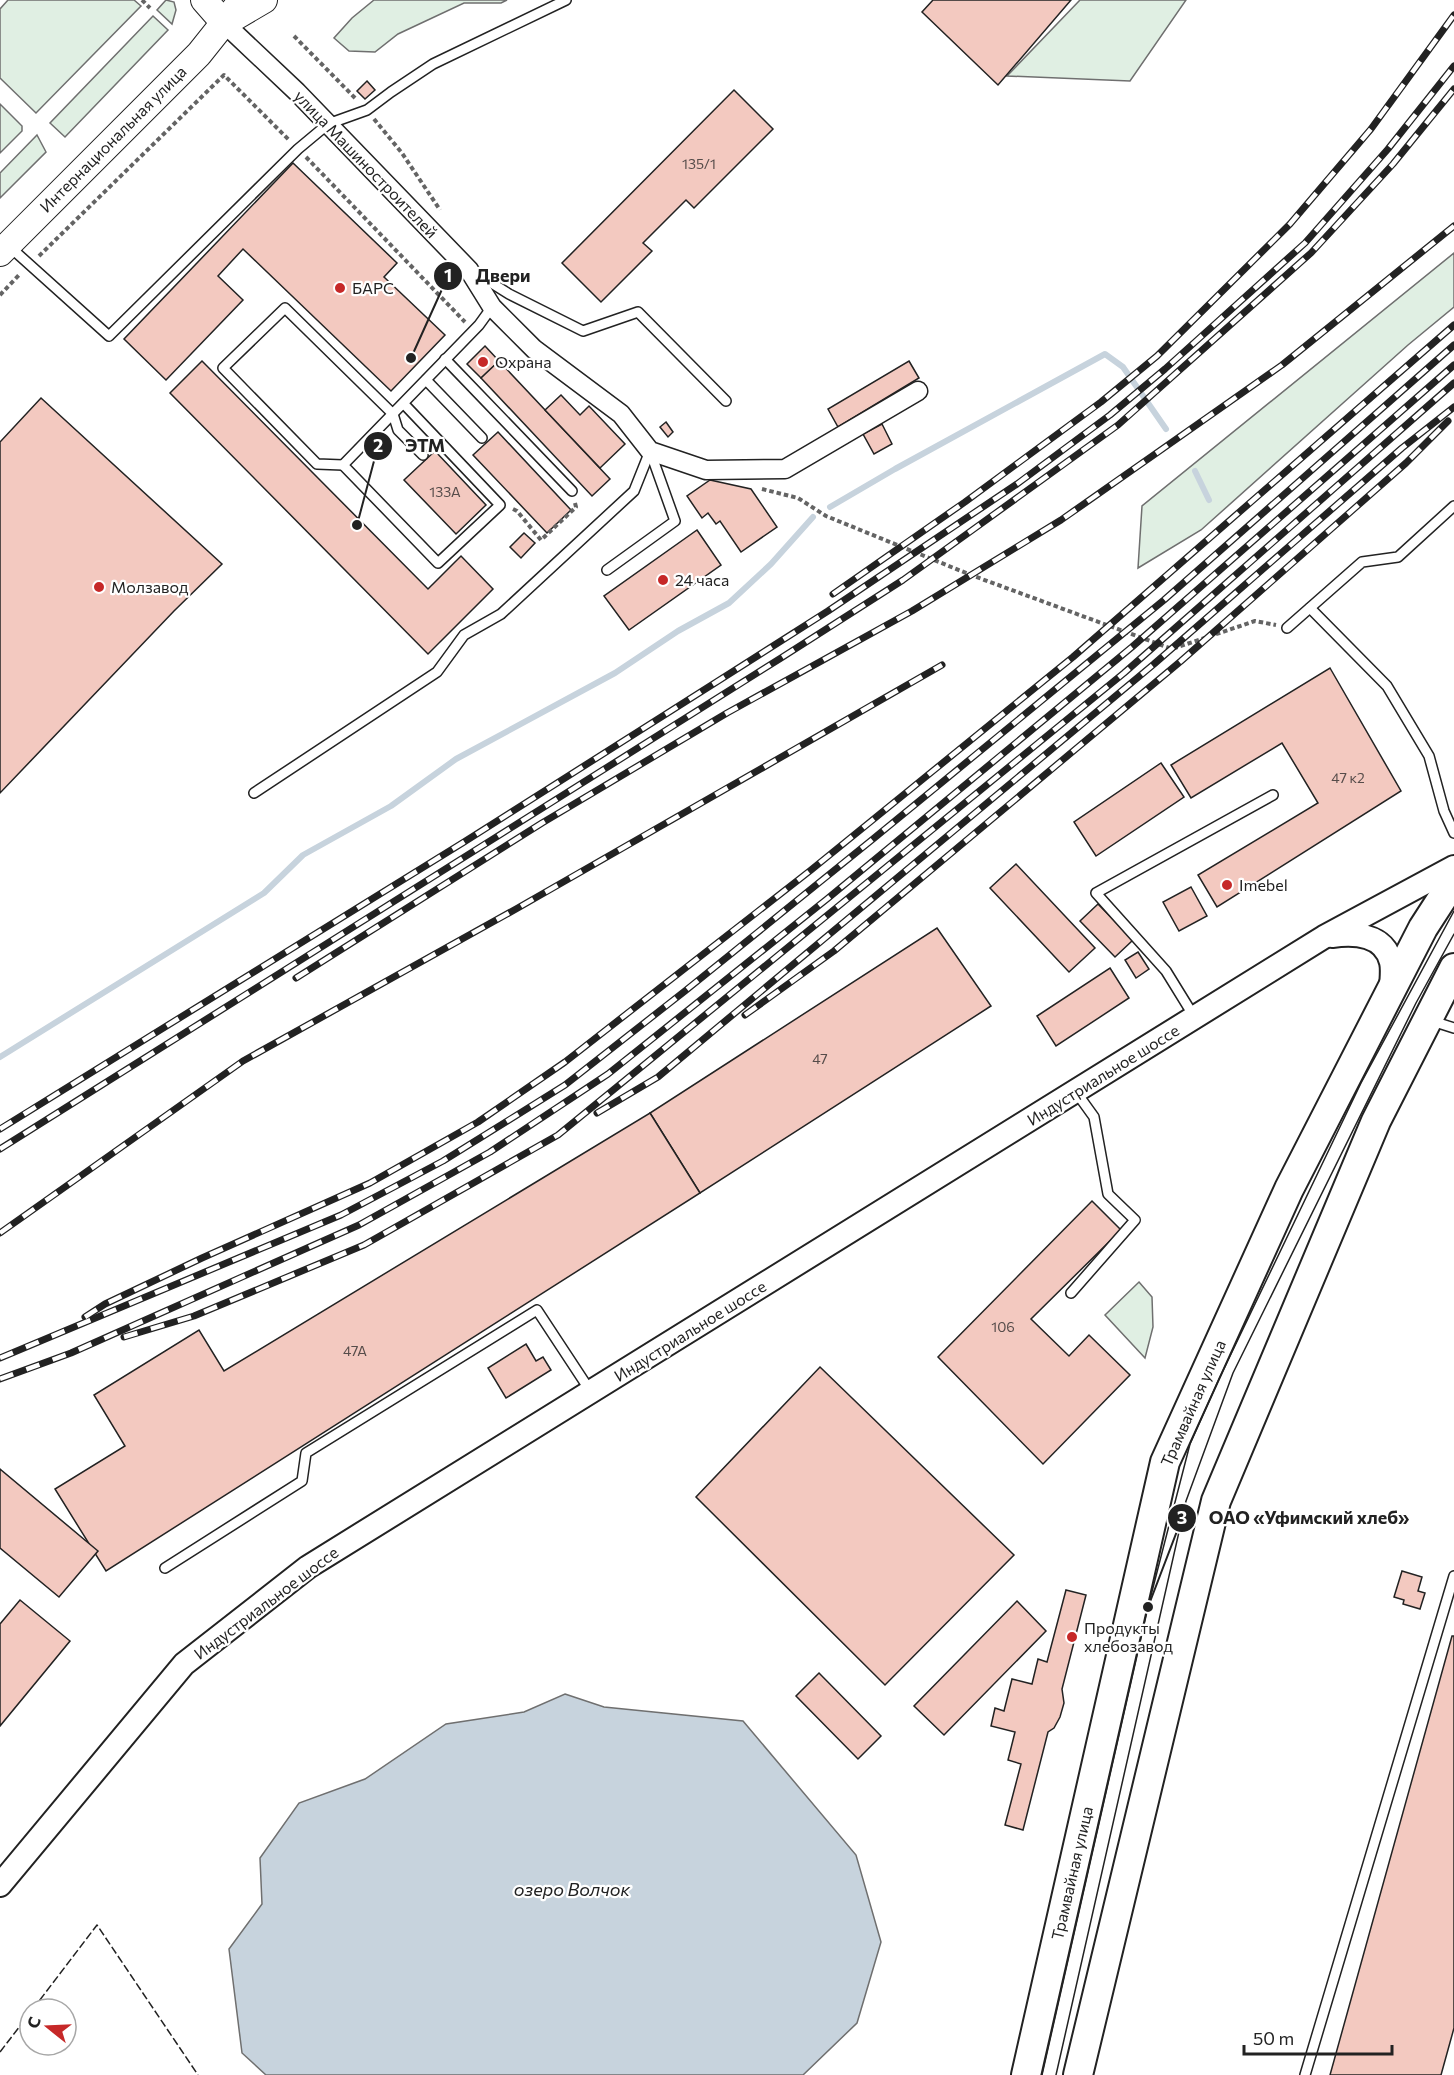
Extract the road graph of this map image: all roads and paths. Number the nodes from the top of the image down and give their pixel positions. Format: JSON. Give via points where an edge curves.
{"nodes":[{"id":1,"x":142,"y":0,"type":"edge"},
{"id":2,"x":204,"y":0,"type":"edge"},
{"id":3,"x":242,"y":0,"type":"edge"},
{"id":4,"x":264,"y":0,"type":"edge"},
{"id":5,"x":566,"y":0,"type":"edge"},
{"id":6,"x":150,"y":8,"type":"dead end"},
{"id":7,"x":225,"y":24,"type":"junction"},
{"id":8,"x":294,"y":36,"type":"dead end"},
{"id":9,"x":367,"y":110,"type":"junction"},
{"id":10,"x":328,"y":124,"type":"junction"},
{"id":11,"x":298,"y":149,"type":"junction"},
{"id":12,"x":444,"y":214,"type":"dead end"},
{"id":13,"x":4,"y":249,"type":"edge"},
{"id":14,"x":29,"y":265,"type":"junction"},
{"id":15,"x":469,"y":270,"type":"junction"},
{"id":16,"x":0,"y":295,"type":"edge"},
{"id":17,"x":492,"y":307,"type":"junction"},
{"id":18,"x":479,"y":325,"type":"junction"},
{"id":19,"x":445,"y":359,"type":"junction"},
{"id":20,"x":426,"y":380,"type":"junction"},
{"id":21,"x":918,"y":391,"type":"dead end"},
{"id":22,"x":726,"y":401,"type":"dead end"},
{"id":23,"x":403,"y":403,"type":"junction"},
{"id":24,"x":393,"y":414,"type":"junction"},
{"id":25,"x":482,"y":438,"type":"dead end"},
{"id":26,"x":650,"y":451,"type":"junction"},
{"id":27,"x":423,"y":455,"type":"dead end"},
{"id":28,"x":343,"y":465,"type":"junction"},
{"id":29,"x":752,"y":486,"type":"dead end"},
{"id":30,"x":572,"y":491,"type":"joint"},
{"id":31,"x":500,"y":505,"type":"junction"},
{"id":32,"x":1454,"y":506,"type":"edge"},
{"id":33,"x":608,"y":570,"type":"dead end"},
{"id":34,"x":1310,"y":608,"type":"junction"},
{"id":35,"x":1287,"y":628,"type":"joint"},
{"id":36,"x":254,"y":793,"type":"dead end"},
{"id":37,"x":1273,"y":795,"type":"dead end"},
{"id":38,"x":1454,"y":833,"type":"edge"},
{"id":39,"x":1454,"y":867,"type":"edge"},
{"id":40,"x":1454,"y":880,"type":"edge"},
{"id":41,"x":1324,"y":938,"type":"junction"},
{"id":42,"x":1454,"y":968,"type":"edge"},
{"id":43,"x":1391,"y":991,"type":"junction"},
{"id":44,"x":1195,"y":1018,"type":"junction"},
{"id":45,"x":1427,"y":1019,"type":"junction"},
{"id":46,"x":1454,"y":1028,"type":"edge"},
{"id":47,"x":1076,"y":1092,"type":"junction"},
{"id":48,"x":1071,"y":1293,"type":"dead end"},
{"id":49,"x":591,"y":1392,"type":"junction"},
{"id":50,"x":165,"y":1568,"type":"dead end"},
{"id":51,"x":1454,"y":1576,"type":"edge"},
{"id":52,"x":1451,"y":1602,"type":"edge"},
{"id":53,"x":0,"y":1885,"type":"edge"},
{"id":54,"x":1026,"y":2075,"type":"edge"},
{"id":55,"x":1078,"y":2075,"type":"edge"},
{"id":56,"x":1305,"y":2075,"type":"edge"}],
"edges":[{"from":1,"to":6,"type":"path"},
{"from":2,"to":7,"type":"main road","name":"улица Машиностроителей"},
{"from":3,"to":7,"type":"main road","name":"Интернациональная улица"},
{"from":4,"to":7,"type":"main road","name":"Интернациональная улица"},
{"from":5,"to":9,"type":"lane","via":[[433,64]]},
{"from":7,"to":10,"type":"street","name":"улица Машиностроителей"},
{"from":7,"to":13,"type":"main road","name":"Интернациональная улица"},
{"from":8,"to":9,"type":"path"},
{"from":9,"to":10,"type":"lane"},
{"from":9,"to":12,"type":"path"},
{"from":10,"to":11,"type":"lane"},
{"from":10,"to":15,"type":"street","name":"улица Машиностроителей"},
{"from":11,"to":14,"type":"lane","via":[[110,336]]},
{"from":11,"to":14,"type":"path","via":[[224,75]]},
{"from":11,"to":18,"type":"path","via":[[469,326]]},
{"from":13,"to":14,"type":"lane"},
{"from":14,"to":16,"type":"path"},
{"from":15,"to":17,"type":"street","name":"улица Машиностроителей"},
{"from":15,"to":22,"type":"lane","via":[[583,331],[638,312]]},
{"from":17,"to":18,"type":"lane"},
{"from":17,"to":26,"type":"street","name":"улица Машиностроителей","via":[[534,349],[621,414]]},
{"from":18,"to":19,"type":"lane"},
{"from":19,"to":20,"type":"lane"},
{"from":19,"to":30,"type":"lane"},
{"from":20,"to":23,"type":"lane"},
{"from":20,"to":25,"type":"lane"},
{"from":21,"to":26,"type":"street","via":[[785,469],[706,470]]},
{"from":23,"to":24,"type":"lane"},
{"from":23,"to":31,"type":"lane"},
{"from":24,"to":27,"type":"lane","via":[[398,430]]},
{"from":24,"to":28,"type":"lane"},
{"from":24,"to":28,"type":"lane","via":[[285,308],[223,368],[317,464]]},
{"from":26,"to":33,"type":"lane","via":[[675,521]]},
{"from":26,"to":36,"type":"lane","via":[[634,491],[501,614],[464,635],[437,672]]},
{"from":28,"to":31,"type":"lane","via":[[438,563]]},
{"from":29,"to":35,"type":"path","via":[[798,498],[826,516],[1014,592],[1172,649],[1255,621]]},
{"from":30,"to":31,"type":"path","via":[[576,507],[542,540],[517,511]]},
{"from":32,"to":34,"type":"lane","via":[[1398,557],[1362,562]]},
{"from":34,"to":35,"type":"lane"},
{"from":34,"to":38,"type":"lane","via":[[1387,686],[1429,756]]},
{"from":37,"to":44,"type":"lane","via":[[1096,893],[1166,971]]},
{"from":39,"to":41,"type":"street","name":"Индустриальное шоссе"},
{"from":40,"to":43,"type":"main road","name":"Трамвайная улица","via":[[1423,928]]},
{"from":41,"to":43,"type":"street","via":[[1350,934],[1370,937],[1382,945],[1392,962]]},
{"from":41,"to":44,"type":"street","name":"Индустриальное шоссе"},
{"from":42,"to":45,"type":"main road"},
{"from":43,"to":54,"type":"main road","name":"Трамвайная улица","via":[[1289,1189],[1165,1462]]},
{"from":44,"to":47,"type":"street","name":"Индустриальное шоссе"},
{"from":45,"to":46,"type":"lane"},
{"from":45,"to":55,"type":"main road","via":[[1376,1120],[1216,1501]]},
{"from":47,"to":48,"type":"lane","via":[[1094,1117],[1108,1194],[1135,1220]]},
{"from":47,"to":49,"type":"street","name":"Индустриальное шоссе"},
{"from":49,"to":50,"type":"lane","via":[[537,1310],[306,1453],[302,1481]]},
{"from":49,"to":53,"type":"street","name":"Индустриальное шоссе","via":[[308,1567],[184,1664]]},
{"from":51,"to":52,"type":"lane"},
{"from":52,"to":56,"type":"lane"}]}
